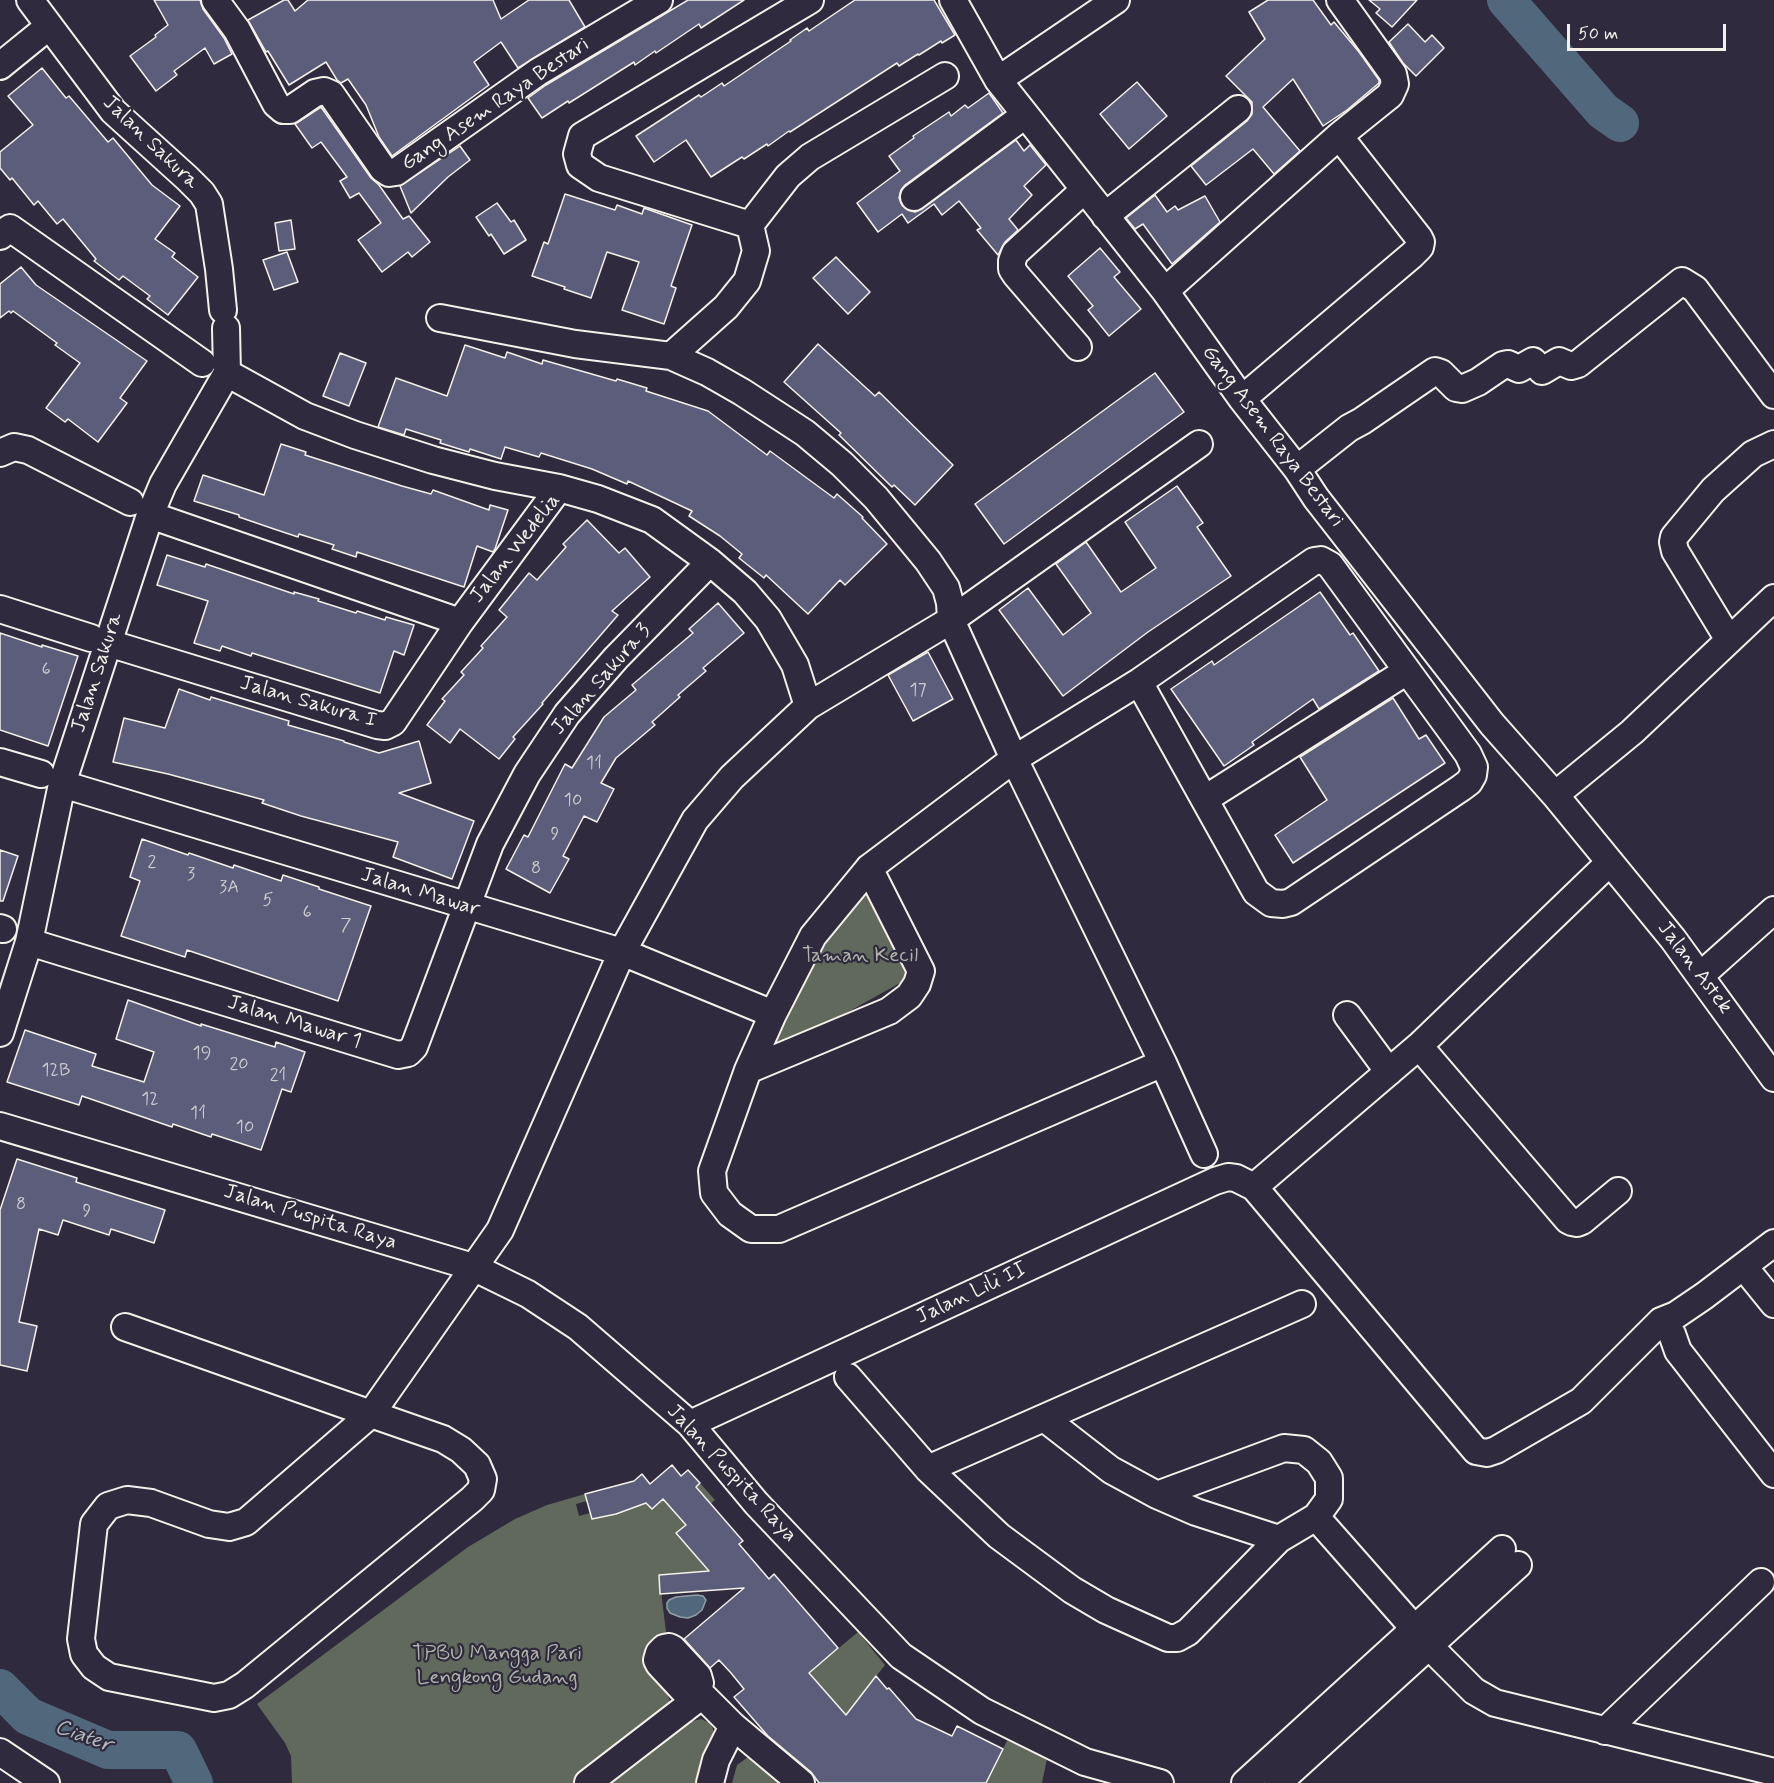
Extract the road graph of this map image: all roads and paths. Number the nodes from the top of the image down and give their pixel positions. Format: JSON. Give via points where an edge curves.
{"nodes":[{"id":1,"x":30,"y":0,"type":"edge"},
{"id":2,"x":215,"y":0,"type":"edge"},
{"id":3,"x":659,"y":0,"type":"edge"},
{"id":4,"x":810,"y":0,"type":"edge"},
{"id":5,"x":953,"y":0,"type":"edge"},
{"id":6,"x":1116,"y":0,"type":"edge"},
{"id":7,"x":1340,"y":0,"type":"edge"},
{"id":8,"x":48,"y":27,"type":"junction"},
{"id":9,"x":0,"y":66,"type":"edge"},
{"id":10,"x":945,"y":76,"type":"dead end"},
{"id":11,"x":998,"y":80,"type":"junction"},
{"id":12,"x":1238,"y":109,"type":"dead end"},
{"id":13,"x":1025,"y":115,"type":"junction"},
{"id":14,"x":1339,"y":136,"type":"junction"},
{"id":15,"x":1084,"y":189,"type":"junction"},
{"id":16,"x":914,"y":197,"type":"dead end"},
{"id":17,"x":1105,"y":216,"type":"junction"},
{"id":18,"x":750,"y":225,"type":"junction"},
{"id":19,"x":3,"y":226,"type":"edge"},
{"id":20,"x":1164,"y":291,"type":"junction"},
{"id":21,"x":440,"y":318,"type":"dead end"},
{"id":22,"x":1078,"y":347,"type":"dead end"},
{"id":23,"x":671,"y":356,"type":"junction"},
{"id":24,"x":202,"y":363,"type":"dead end"},
{"id":25,"x":227,"y":373,"type":"junction"},
{"id":26,"x":1774,"y":395,"type":"edge"},
{"id":27,"x":1242,"y":399,"type":"junction"},
{"id":28,"x":1199,"y":444,"type":"dead end"},
{"id":29,"x":1774,"y":444,"type":"edge"},
{"id":30,"x":0,"y":453,"type":"edge"},
{"id":31,"x":1297,"y":469,"type":"junction"},
{"id":32,"x":559,"y":488,"type":"junction"},
{"id":33,"x":140,"y":509,"type":"junction"},
{"id":34,"x":710,"y":562,"type":"junction"},
{"id":35,"x":1774,"y":598,"type":"edge"},
{"id":36,"x":0,"y":609,"type":"edge"},
{"id":37,"x":951,"y":620,"type":"junction"},
{"id":38,"x":460,"y":622,"type":"junction"},
{"id":39,"x":1729,"y":640,"type":"junction"},
{"id":40,"x":99,"y":641,"type":"junction"},
{"id":41,"x":1407,"y":671,"type":"junction"},
{"id":42,"x":1139,"y":682,"type":"junction"},
{"id":43,"x":808,"y":706,"type":"junction"},
{"id":44,"x":1014,"y":759,"type":"junction"},
{"id":45,"x":0,"y":762,"type":"edge"},
{"id":46,"x":51,"y":779,"type":"junction"},
{"id":47,"x":1555,"y":795,"type":"junction"},
{"id":48,"x":1206,"y":799,"type":"junction"},
{"id":49,"x":1610,"y":862,"type":"junction"},
{"id":50,"x":869,"y":868,"type":"junction"},
{"id":51,"x":465,"y":907,"type":"junction"},
{"id":52,"x":1774,"y":910,"type":"edge"},
{"id":53,"x":29,"y":942,"type":"junction"},
{"id":54,"x":622,"y":952,"type":"junction"},
{"id":55,"x":1700,"y":976,"type":"junction"},
{"id":56,"x":773,"y":1014,"type":"junction"},
{"id":57,"x":1347,"y":1015,"type":"dead end"},
{"id":58,"x":0,"y":1033,"type":"edge"},
{"id":59,"x":1419,"y":1046,"type":"junction"},
{"id":60,"x":1163,"y":1063,"type":"junction"},
{"id":61,"x":748,"y":1070,"type":"junction"},
{"id":62,"x":1389,"y":1072,"type":"junction"},
{"id":63,"x":1774,"y":1078,"type":"edge"},
{"id":64,"x":0,"y":1126,"type":"edge"},
{"id":65,"x":1204,"y":1154,"type":"dead end"},
{"id":66,"x":1254,"y":1187,"type":"junction"},
{"id":67,"x":1618,"y":1191,"type":"dead end"},
{"id":68,"x":1774,"y":1244,"type":"edge"},
{"id":69,"x":473,"y":1267,"type":"junction"},
{"id":70,"x":1744,"y":1267,"type":"junction"},
{"id":71,"x":1302,"y":1304,"type":"dead end"},
{"id":72,"x":1774,"y":1304,"type":"edge"},
{"id":73,"x":1661,"y":1322,"type":"junction"},
{"id":74,"x":125,"y":1327,"type":"dead end"},
{"id":75,"x":848,"y":1377,"type":"dead end"},
{"id":76,"x":371,"y":1414,"type":"junction"},
{"id":77,"x":1044,"y":1418,"type":"junction"},
{"id":78,"x":690,"y":1424,"type":"junction"},
{"id":79,"x":928,"y":1469,"type":"junction"},
{"id":80,"x":1774,"y":1474,"type":"edge"},
{"id":81,"x":1157,"y":1495,"type":"junction"},
{"id":82,"x":1316,"y":1517,"type":"junction"},
{"id":83,"x":1279,"y":1539,"type":"junction"},
{"id":84,"x":1510,"y":1557,"type":"dead end"},
{"id":85,"x":1761,"y":1582,"type":"dead end"},
{"id":86,"x":1422,"y":1637,"type":"junction"},
{"id":87,"x":733,"y":1726,"type":"junction"},
{"id":88,"x":1605,"y":1731,"type":"junction"},
{"id":89,"x":0,"y":1752,"type":"edge"},
{"id":90,"x":1774,"y":1772,"type":"edge"},
{"id":91,"x":46,"y":1783,"type":"edge"},
{"id":92,"x":588,"y":1783,"type":"edge"},
{"id":93,"x":710,"y":1783,"type":"edge"},
{"id":94,"x":801,"y":1783,"type":"edge"},
{"id":95,"x":1160,"y":1783,"type":"edge"},
{"id":96,"x":1245,"y":1783,"type":"edge"},
{"id":97,"x":1278,"y":1783,"type":"edge"}],
"edges":[{"from":1,"to":8,"type":"street","name":"Jalan Sakura"},
{"from":2,"to":3,"type":"street","name":"Gang Asem Raya Bestari","via":[[237,30],[276,104],[290,110],[315,93],[331,94],[389,173],[396,172],[538,72]]},
{"from":4,"to":18,"type":"street","via":[[582,136],[580,165],[599,178]]},
{"from":5,"to":11,"type":"street","name":"Gang Asem Raya Bestari"},
{"from":6,"to":11,"type":"street"},
{"from":7,"to":14,"type":"street","via":[[1393,74],[1395,84],[1390,95]]},
{"from":8,"to":9,"type":"street"},
{"from":8,"to":25,"type":"street","name":"Jalan Sakura","via":[[112,111],[187,178],[209,204]]},
{"from":10,"to":18,"type":"street","via":[[810,157],[788,176]]},
{"from":11,"to":13,"type":"street","name":"Gang Asem Raya Bestari"},
{"from":12,"to":17,"type":"street"},
{"from":13,"to":15,"type":"street","name":"Gang Asem Raya Bestari"},
{"from":13,"to":16,"type":"street"},
{"from":14,"to":20,"type":"street"},
{"from":14,"to":27,"type":"street","via":[[1419,238],[1420,247]]},
{"from":15,"to":17,"type":"street","name":"Gang Asem Raya Bestari"},
{"from":15,"to":22,"type":"street","via":[[1012,261],[1016,275]]},
{"from":17,"to":20,"type":"street","name":"Gang Asem Raya Bestari"},
{"from":18,"to":23,"type":"street","via":[[756,252],[747,281],[726,307]]},
{"from":19,"to":24,"type":"street"},
{"from":20,"to":27,"type":"street","name":"Gang Asem Raya Bestari"},
{"from":21,"to":23,"type":"street","via":[[575,344]]},
{"from":23,"to":37,"type":"street","via":[[774,411],[842,464],[928,561],[946,588]]},
{"from":25,"to":32,"type":"street","via":[[305,416],[355,435],[433,460]]},
{"from":25,"to":33,"type":"street","name":"Jalan Sakura","via":[[163,484]]},
{"from":26,"to":31,"type":"street","via":[[1695,289],[1682,280],[1578,364],[1571,366],[1559,361],[1542,371],[1533,361],[1519,369],[1508,363],[1462,388],[1456,388],[1435,371],[1349,428]]},
{"from":27,"to":31,"type":"street","name":"Gang Asem Raya Bestari"},
{"from":28,"to":37,"type":"street"},
{"from":29,"to":39,"type":"street","via":[[1753,454],[1713,490],[1674,537],[1675,551]]},
{"from":30,"to":33,"type":"street","name":"Jalan Wedelia","via":[[14,447],[28,450]]},
{"from":31,"to":47,"type":"street","name":"Gang Asem Raya Bestari","via":[[1492,724]]},
{"from":32,"to":34,"type":"street","name":"Jalan Wedelia","via":[[652,520]]},
{"from":32,"to":38,"type":"street","name":"Jalan Wedelia"},
{"from":33,"to":38,"type":"street","name":"Jalan Wedelia"},
{"from":33,"to":40,"type":"street","name":"Jalan Sakura"},
{"from":34,"to":43,"type":"street","name":"Jalan Wedelia","via":[[745,592],[768,619],[795,665]]},
{"from":34,"to":51,"type":"street","name":"Jalan Sakura 3","via":[[567,714],[516,794],[490,844]]},
{"from":35,"to":39,"type":"street"},
{"from":36,"to":40,"type":"street","name":"Jalan Sakura I"},
{"from":37,"to":43,"type":"street"},
{"from":37,"to":44,"type":"street"},
{"from":38,"to":40,"type":"street","name":"Jalan Sakura I","via":[[393,722],[385,726]]},
{"from":39,"to":47,"type":"street","via":[[1632,732]]},
{"from":40,"to":46,"type":"street","name":"Jalan Sakura"},
{"from":41,"to":42,"type":"street","via":[[1330,565],[1321,560],[1308,565]]},
{"from":41,"to":48,"type":"street"},
{"from":41,"to":48,"type":"street","via":[[1468,754],[1473,775],[1461,789],[1291,902],[1271,903],[1256,891]]},
{"from":42,"to":44,"type":"street"},
{"from":42,"to":48,"type":"street"},
{"from":43,"to":54,"type":"street","via":[[732,777],[695,820]]},
{"from":44,"to":50,"type":"street"},
{"from":44,"to":60,"type":"street"},
{"from":45,"to":46,"type":"street","name":"Jalan Mawar"},
{"from":46,"to":51,"type":"street","name":"Jalan Mawar"},
{"from":46,"to":53,"type":"street","name":"Jalan Sakura"},
{"from":47,"to":49,"type":"street","name":"Gang Asem Raya Bestari"},
{"from":49,"to":55,"type":"street","name":"Jalan Astek"},
{"from":49,"to":59,"type":"street"},
{"from":50,"to":56,"type":"street","via":[[813,936]]},
{"from":50,"to":61,"type":"street","via":[[921,971],[918,984],[889,1011]]},
{"from":51,"to":53,"type":"street","name":"Jalan Mawar 1","via":[[414,1047],[404,1055]]},
{"from":51,"to":54,"type":"street","name":"Jalan Mawar"},
{"from":52,"to":55,"type":"street"},
{"from":53,"to":58,"type":"street","name":"Jalan Sakura"},
{"from":54,"to":56,"type":"street","name":"Jalan Mawar"},
{"from":54,"to":69,"type":"street","via":[[500,1230]]},
{"from":55,"to":63,"type":"street","name":"Jalan Astek"},
{"from":56,"to":61,"type":"street"},
{"from":57,"to":62,"type":"street"},
{"from":59,"to":62,"type":"street"},
{"from":59,"to":67,"type":"street","via":[[1572,1222],[1582,1221]]},
{"from":60,"to":61,"type":"street","via":[[780,1229],[751,1229],[730,1214],[714,1193],[712,1171]]},
{"from":60,"to":65,"type":"street"},
{"from":62,"to":66,"type":"street"},
{"from":64,"to":69,"type":"street","name":"Jalan Puspita Raya"},
{"from":66,"to":73,"type":"street","via":[[1476,1451],[1496,1450],[1581,1401]]},
{"from":66,"to":78,"type":"street","name":"Jalan Lili II","via":[[1236,1178],[1215,1181]]},
{"from":68,"to":70,"type":"street"},
{"from":69,"to":76,"type":"street"},
{"from":69,"to":78,"type":"street","name":"Jalan Puspita Raya","via":[[528,1294],[578,1327]]},
{"from":70,"to":72,"type":"street"},
{"from":70,"to":73,"type":"street"},
{"from":71,"to":77,"type":"street"},
{"from":73,"to":80,"type":"street","via":[[1672,1334],[1678,1351]]},
{"from":74,"to":76,"type":"street"},
{"from":75,"to":79,"type":"street"},
{"from":76,"to":76,"type":"street","via":[[246,1522],[229,1527],[209,1524],[151,1503],[127,1500],[108,1506],[94,1524],[81,1640],[84,1654],[94,1667],[109,1677],[214,1698],[229,1695],[481,1490],[483,1479],[477,1465],[461,1450],[443,1439]]},
{"from":77,"to":79,"type":"street"},
{"from":77,"to":81,"type":"street","via":[[1111,1470]]},
{"from":78,"to":95,"type":"street","name":"Jalan Puspita Raya","via":[[756,1503],[901,1656],[982,1711],[1034,1737],[1085,1762]]},
{"from":79,"to":83,"type":"street","via":[[999,1536],[1072,1590],[1168,1638],[1188,1632]]},
{"from":81,"to":82,"type":"street","via":[[1284,1448],[1304,1450],[1319,1462],[1329,1478],[1329,1499]]},
{"from":81,"to":83,"type":"street"},
{"from":82,"to":83,"type":"street"},
{"from":82,"to":86,"type":"street"},
{"from":84,"to":86,"type":"street"},
{"from":85,"to":88,"type":"street"},
{"from":86,"to":88,"type":"street","via":[[1474,1691],[1495,1703]]},
{"from":86,"to":96,"type":"street"},
{"from":86,"to":97,"type":"street"},
{"from":87,"to":92,"type":"street","via":[[699,1693]]},
{"from":87,"to":93,"type":"street","via":[[716,1760]]},
{"from":87,"to":94,"type":"street"},
{"from":88,"to":90,"type":"street"},
{"from":89,"to":91,"type":"street"}]}
